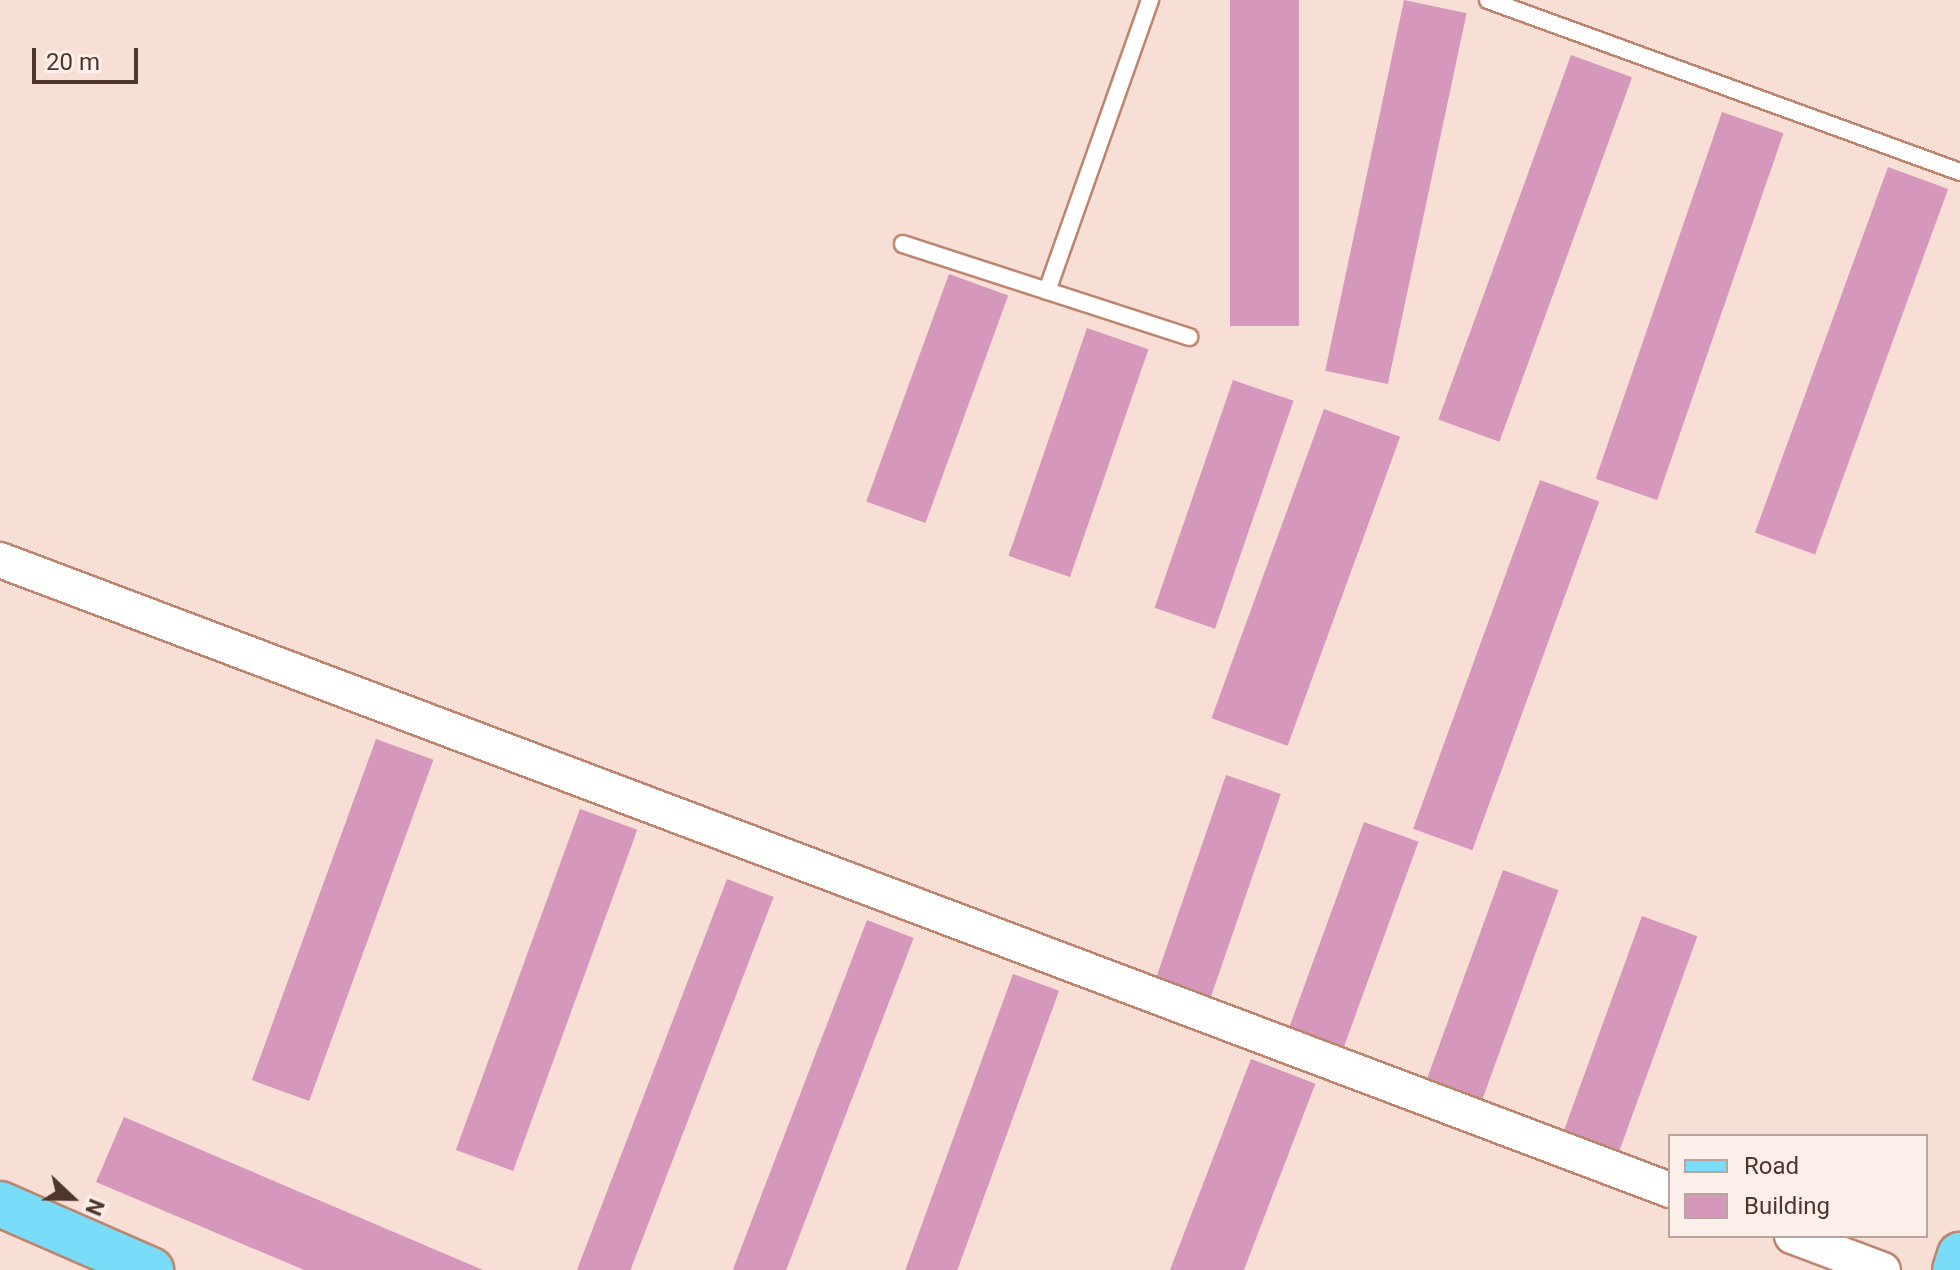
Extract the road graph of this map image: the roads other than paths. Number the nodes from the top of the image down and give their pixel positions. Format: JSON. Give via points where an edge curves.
{"nodes":[{"id":1,"x":1150,"y":0,"type":"edge"},
{"id":2,"x":1488,"y":0,"type":"edge"},
{"id":3,"x":1960,"y":172,"type":"edge"},
{"id":4,"x":903,"y":244,"type":"dead end"},
{"id":5,"x":1047,"y":291,"type":"junction"},
{"id":6,"x":1189,"y":337,"type":"dead end"},
{"id":7,"x":0,"y":560,"type":"edge"},
{"id":8,"x":1668,"y":1189,"type":"edge"},
{"id":9,"x":0,"y":1204,"type":"edge"},
{"id":10,"x":1797,"y":1238,"type":"edge"},
{"id":11,"x":1960,"y":1255,"type":"edge"},
{"id":12,"x":151,"y":1270,"type":"edge"},
{"id":13,"x":1883,"y":1270,"type":"edge"},
{"id":14,"x":1955,"y":1270,"type":"edge"}],
"edges":[{"from":1,"to":5,"type":"lane"},
{"from":2,"to":3,"type":"lane"},
{"from":4,"to":5,"type":"lane"},
{"from":5,"to":6,"type":"lane"},
{"from":7,"to":8,"type":"street"},
{"from":9,"to":12,"type":"main road"},
{"from":10,"to":13,"type":"street"},
{"from":11,"to":14,"type":"main road"}]}
